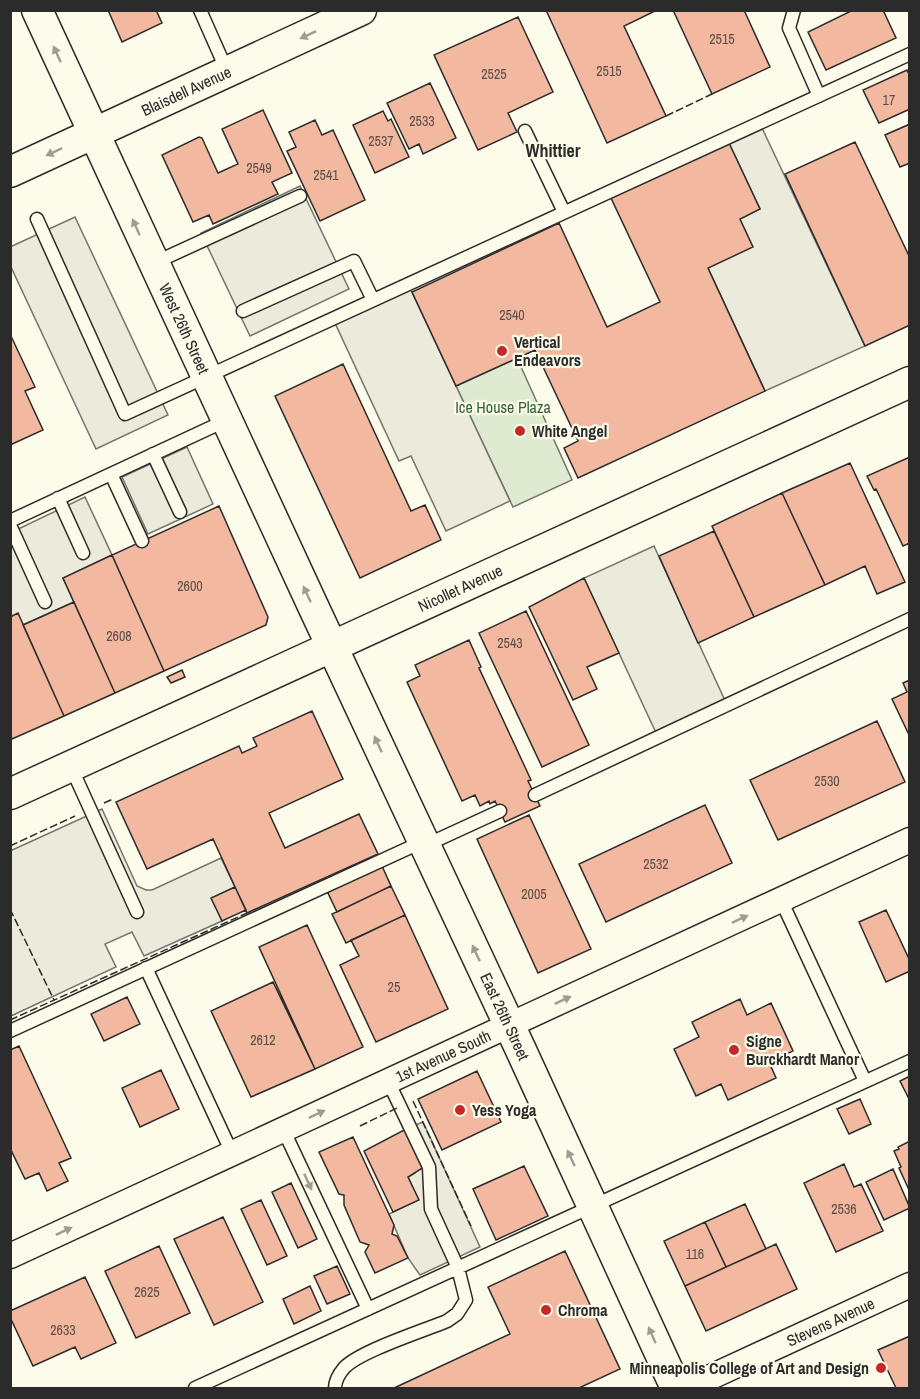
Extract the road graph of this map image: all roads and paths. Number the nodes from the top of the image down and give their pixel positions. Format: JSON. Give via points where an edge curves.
{"nodes":[{"id":1,"x":37,"y":10,"type":"edge"},
{"id":2,"x":200,"y":10,"type":"edge"},
{"id":3,"x":361,"y":10,"type":"edge"},
{"id":4,"x":794,"y":10,"type":"edge"},
{"id":5,"x":909,"y":54,"type":"edge"},
{"id":6,"x":227,"y":72,"type":"junction"},
{"id":7,"x":819,"y":96,"type":"junction"},
{"id":8,"x":525,"y":131,"type":"dead end"},
{"id":9,"x":94,"y":134,"type":"junction"},
{"id":10,"x":10,"y":172,"type":"edge"},
{"id":11,"x":300,"y":196,"type":"dead end"},
{"id":12,"x":564,"y":212,"type":"junction"},
{"id":13,"x":37,"y":219,"type":"dead end"},
{"id":14,"x":153,"y":264,"type":"junction"},
{"id":15,"x":373,"y":300,"type":"junction"},
{"id":16,"x":243,"y":311,"type":"dead end"},
{"id":17,"x":206,"y":377,"type":"junction"},
{"id":18,"x":909,"y":382,"type":"edge"},
{"id":19,"x":227,"y":420,"type":"junction"},
{"id":20,"x":153,"y":454,"type":"junction"},
{"id":21,"x":111,"y":474,"type":"junction"},
{"id":22,"x":58,"y":498,"type":"junction"},
{"id":23,"x":180,"y":512,"type":"dead end"},
{"id":24,"x":10,"y":523,"type":"edge"},
{"id":25,"x":142,"y":541,"type":"dead end"},
{"id":26,"x":83,"y":553,"type":"dead end"},
{"id":27,"x":45,"y":602,"type":"dead end"},
{"id":28,"x":909,"y":619,"type":"edge"},
{"id":29,"x":332,"y":647,"type":"junction"},
{"id":30,"x":71,"y":766,"type":"junction"},
{"id":31,"x":10,"y":794,"type":"edge"},
{"id":32,"x":535,"y":795,"type":"dead end"},
{"id":33,"x":500,"y":811,"type":"dead end"},
{"id":34,"x":909,"y":840,"type":"edge"},
{"id":35,"x":425,"y":843,"type":"junction"},
{"id":36,"x":781,"y":900,"type":"junction"},
{"id":37,"x":137,"y":912,"type":"dead end"},
{"id":38,"x":146,"y":968,"type":"junction"},
{"id":39,"x":510,"y":1025,"type":"junction"},
{"id":40,"x":10,"y":1030,"type":"edge"},
{"id":41,"x":909,"y":1061,"type":"edge"},
{"id":42,"x":388,"y":1081,"type":"junction"},
{"id":43,"x":866,"y":1081,"type":"junction"},
{"id":44,"x":283,"y":1130,"type":"junction"},
{"id":45,"x":232,"y":1153,"type":"junction"},
{"id":46,"x":594,"y":1206,"type":"junction"},
{"id":47,"x":10,"y":1256,"type":"edge"},
{"id":48,"x":458,"y":1268,"type":"junction"},
{"id":49,"x":909,"y":1285,"type":"edge"},
{"id":50,"x":368,"y":1309,"type":"junction"},
{"id":51,"x":195,"y":1389,"type":"edge"},
{"id":52,"x":335,"y":1389,"type":"edge"},
{"id":53,"x":676,"y":1389,"type":"edge"},
{"id":54,"x":687,"y":1389,"type":"edge"}],
"edges":[{"from":9,"to":1,"type":"street","name":"West 26th Street","one_way":true},
{"from":2,"to":6,"type":"lane"},
{"from":3,"to":6,"type":"street","name":"Blaisdell Avenue","one_way":true},
{"from":4,"to":7,"type":"lane","via":[[789,28]]},
{"from":5,"to":7,"type":"lane"},
{"from":6,"to":9,"type":"street","name":"Blaisdell Avenue"},
{"from":7,"to":12,"type":"lane"},
{"from":8,"to":12,"type":"lane"},
{"from":9,"to":10,"type":"street","name":"Blaisdell Avenue","one_way":true},
{"from":14,"to":9,"type":"street","name":"West 26th Street","one_way":true},
{"from":11,"to":14,"type":"lane"},
{"from":12,"to":15,"type":"lane"},
{"from":13,"to":17,"type":"lane","via":[[126,414]]},
{"from":14,"to":17,"type":"street","name":"West 26th Street"},
{"from":15,"to":16,"type":"lane","via":[[354,261]]},
{"from":15,"to":17,"type":"lane"},
{"from":17,"to":19,"type":"street","name":"West 26th Street"},
{"from":18,"to":29,"type":"street","name":"Nicollet Avenue"},
{"from":19,"to":20,"type":"lane"},
{"from":29,"to":19,"type":"street","name":"West 26th Street","one_way":true},
{"from":20,"to":21,"type":"lane"},
{"from":20,"to":23,"type":"lane"},
{"from":21,"to":22,"type":"lane"},
{"from":21,"to":25,"type":"lane"},
{"from":22,"to":24,"type":"lane"},
{"from":22,"to":26,"type":"lane"},
{"from":24,"to":27,"type":"lane"},
{"from":28,"to":32,"type":"lane"},
{"from":29,"to":30,"type":"street","name":"Nicollet Avenue"},
{"from":35,"to":29,"type":"street","name":"East 26th Street","one_way":true},
{"from":30,"to":31,"type":"street","name":"Nicollet Avenue"},
{"from":30,"to":37,"type":"lane"},
{"from":33,"to":35,"type":"lane"},
{"from":34,"to":36,"type":"street","name":"1st Avenue South"},
{"from":35,"to":38,"type":"lane"},
{"from":39,"to":35,"type":"street","name":"East 26th Street","one_way":true},
{"from":39,"to":36,"type":"street","name":"1st Avenue South","one_way":true},
{"from":36,"to":43,"type":"lane"},
{"from":38,"to":40,"type":"lane"},
{"from":38,"to":45,"type":"lane"},
{"from":39,"to":42,"type":"street","name":"1st Avenue South"},
{"from":46,"to":39,"type":"street","name":"East 26th Street","one_way":true},
{"from":41,"to":43,"type":"lane"},
{"from":44,"to":42,"type":"street","name":"1st Avenue South","one_way":true},
{"from":42,"to":48,"type":"lane","via":[[429,1167],[431,1209]]},
{"from":43,"to":46,"type":"lane"},
{"from":44,"to":45,"type":"street","name":"1st Avenue South"},
{"from":44,"to":50,"type":"lane","one_way":true},
{"from":47,"to":45,"type":"street","name":"1st Avenue South","one_way":true},
{"from":46,"to":48,"type":"lane"},
{"from":53,"to":46,"type":"street","name":"East 26th Street","one_way":true},
{"from":48,"to":50,"type":"lane"},
{"from":48,"to":52,"type":"lane","via":[[466,1300],[457,1314],[360,1357],[345,1367]]},
{"from":49,"to":54,"type":"street","name":"Stevens Avenue"},
{"from":50,"to":51,"type":"lane"}]}
